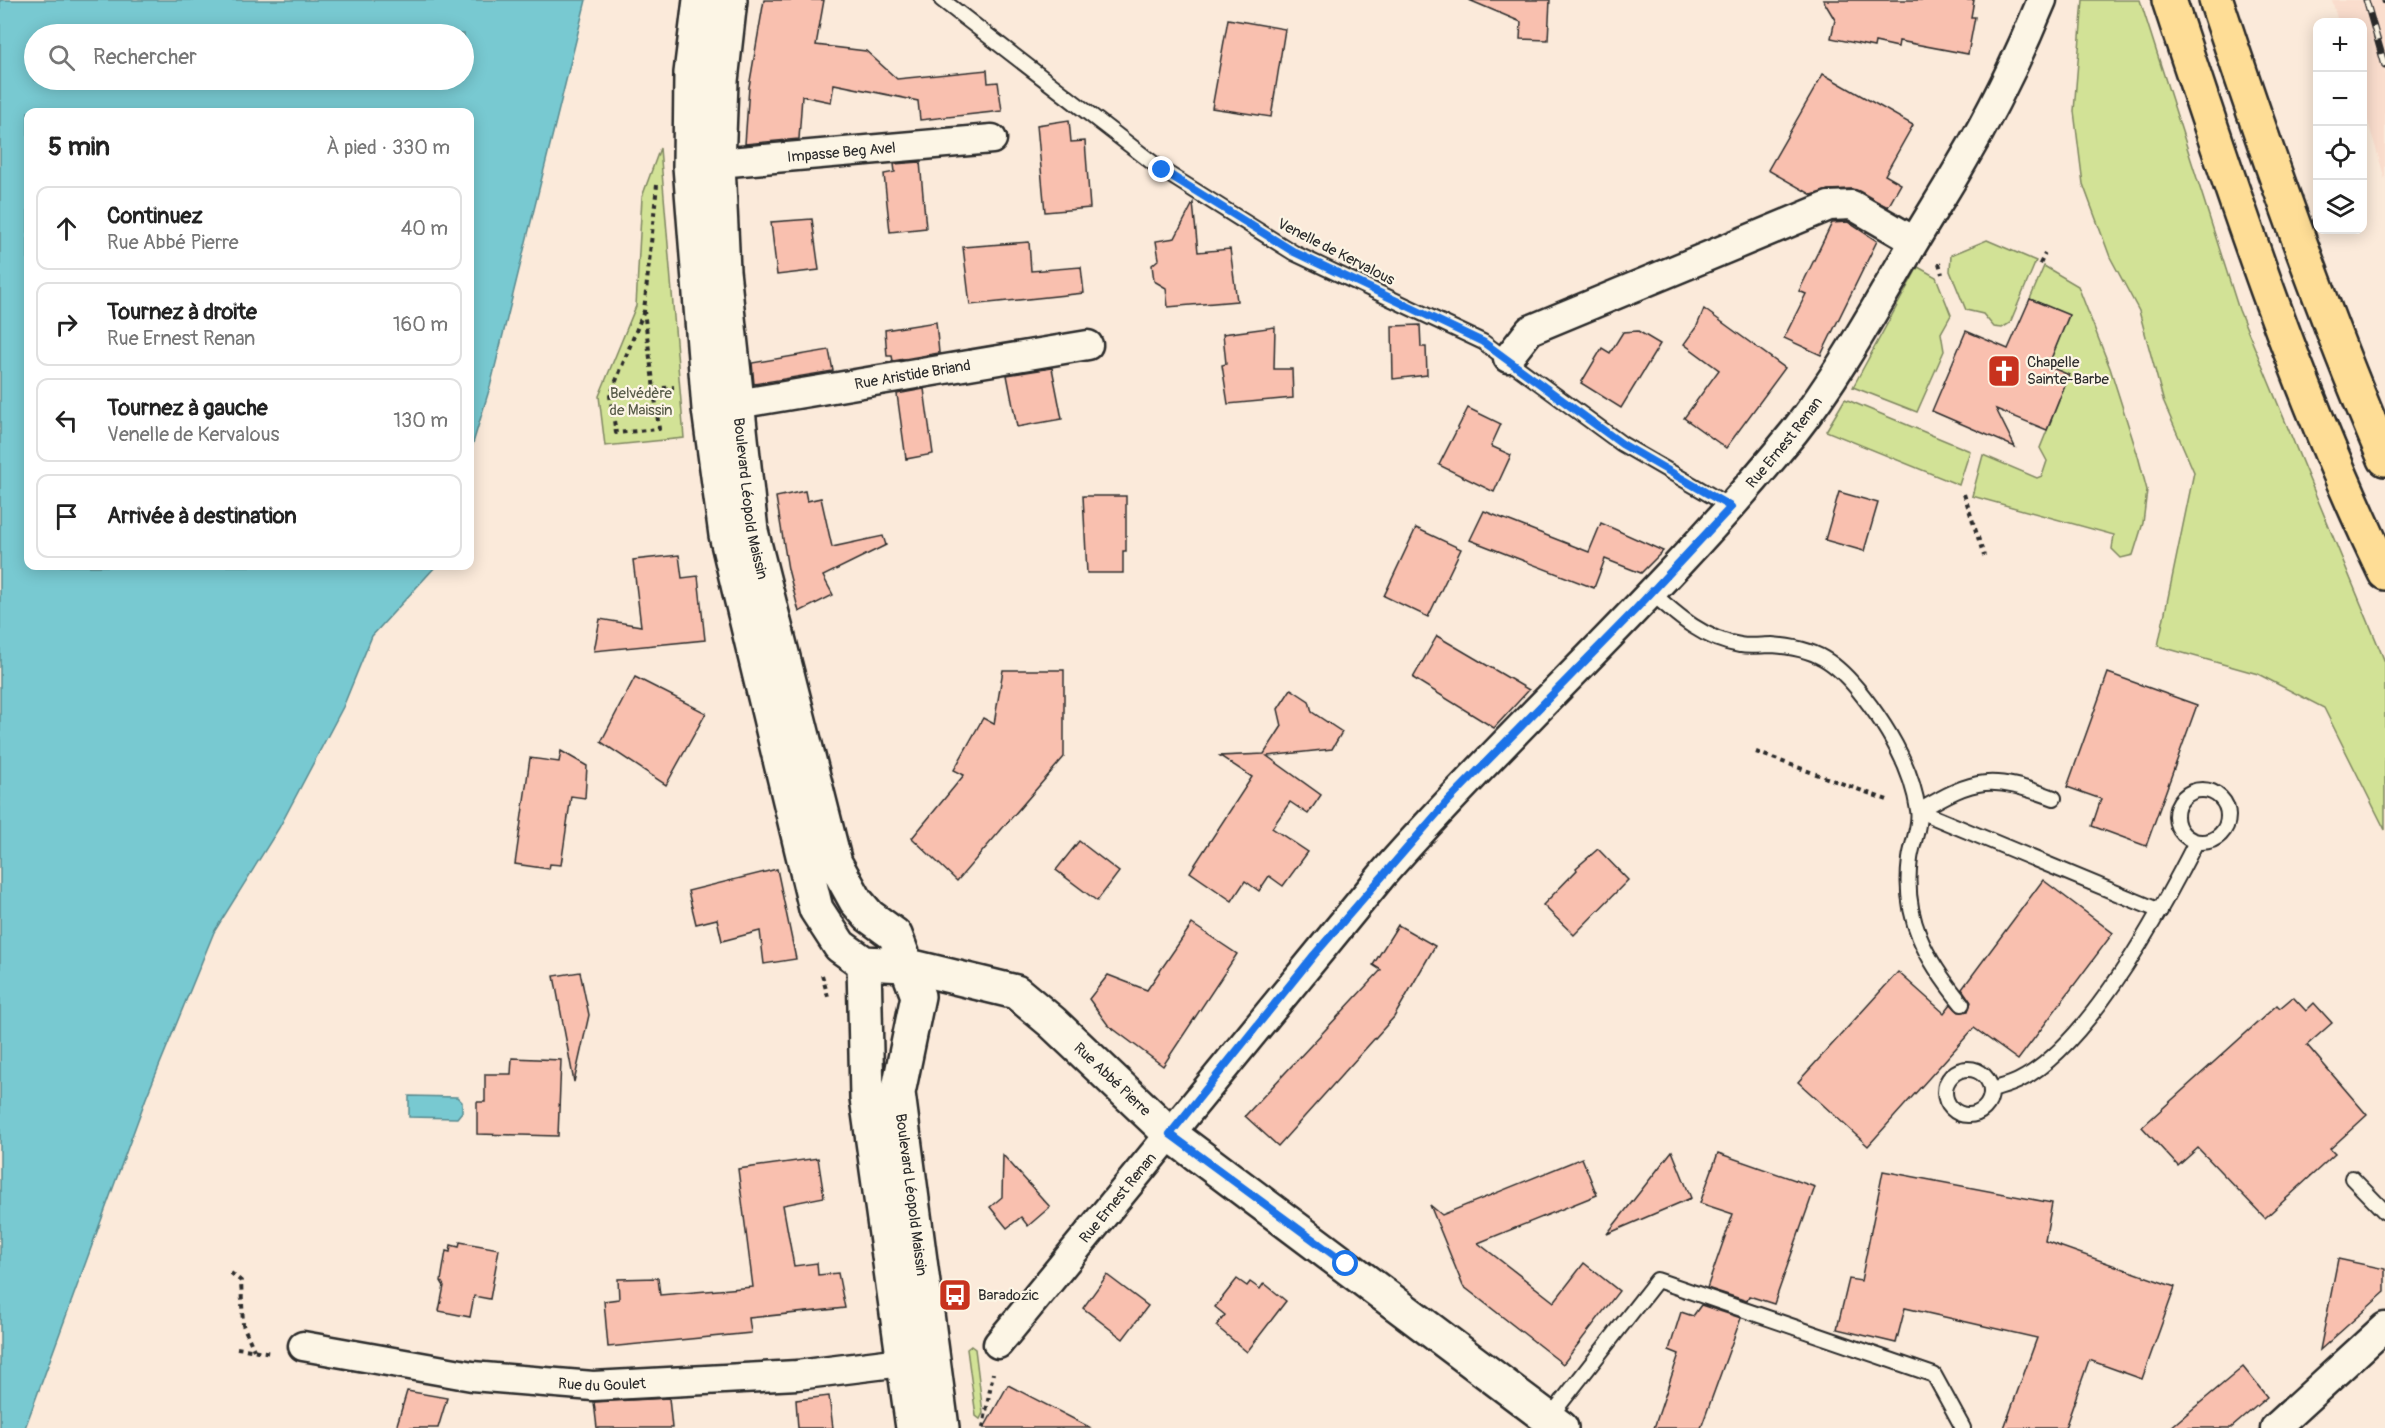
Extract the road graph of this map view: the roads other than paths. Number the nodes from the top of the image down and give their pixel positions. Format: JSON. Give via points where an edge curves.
{"nodes":[{"id":1,"x":700,"y":0,"type":"edge"},
{"id":2,"x":730,"y":0,"type":"edge"},
{"id":3,"x":942,"y":0,"type":"edge"},
{"id":4,"x":2042,"y":0,"type":"edge"},
{"id":5,"x":2169,"y":0,"type":"edge"},
{"id":6,"x":2216,"y":0,"type":"edge"},
{"id":7,"x":992,"y":140,"type":"dead end"},
{"id":8,"x":704,"y":165,"type":"junction"},
{"id":9,"x":1914,"y":241,"type":"junction"},
{"id":10,"x":1088,"y":345,"type":"dead end"},
{"id":11,"x":1508,"y":358,"type":"junction"},
{"id":12,"x":737,"y":404,"type":"junction"},
{"id":13,"x":2385,"y":459,"type":"edge"},
{"id":14,"x":1731,"y":507,"type":"junction"},
{"id":15,"x":2385,"y":573,"type":"edge"},
{"id":16,"x":1651,"y":592,"type":"junction"},
{"id":17,"x":2054,"y":798,"type":"dead end"},
{"id":18,"x":1919,"y":811,"type":"junction"},
{"id":19,"x":2196,"y":842,"type":"dead end"},
{"id":20,"x":2160,"y":911,"type":"junction"},
{"id":21,"x":864,"y":963,"type":"junction"},
{"id":22,"x":906,"y":965,"type":"junction"},
{"id":23,"x":1962,"y":1004,"type":"dead end"},
{"id":24,"x":1992,"y":1090,"type":"dead end"},
{"id":25,"x":1170,"y":1134,"type":"junction"},
{"id":26,"x":2352,"y":1178,"type":"dead end"},
{"id":27,"x":2385,"y":1212,"type":"edge"},
{"id":28,"x":2385,"y":1328,"type":"edge"},
{"id":29,"x":998,"y":1344,"type":"dead end"},
{"id":30,"x":303,"y":1346,"type":"dead end"},
{"id":31,"x":918,"y":1360,"type":"junction"},
{"id":32,"x":1555,"y":1423,"type":"edge"},
{"id":33,"x":912,"y":1428,"type":"edge"},
{"id":34,"x":942,"y":1428,"type":"edge"},
{"id":35,"x":1963,"y":1428,"type":"edge"},
{"id":36,"x":2275,"y":1428,"type":"edge"}],
"edges":[{"from":1,"to":8,"type":"street","name":"Boulevard Léopold Maissin","via":[[691,73]]},
{"from":2,"to":8,"type":"street","name":"Boulevard Léopold Maissin","via":[[721,81]]},
{"from":3,"to":11,"type":"lane","name":"Venelle de Kervalous","via":[[1162,170],[1294,252],[1483,342]]},
{"from":4,"to":9,"type":"street","name":"Rue Ernest Renan","via":[[1963,162]]},
{"from":5,"to":15,"type":"highway","via":[[2249,244],[2350,501]]},
{"from":6,"to":13,"type":"highway","via":[[2334,339]]},
{"from":7,"to":8,"type":"street","name":"Impasse Beg Avel"},
{"from":8,"to":12,"type":"street","name":"Boulevard Léopold Maissin","via":[[723,271]]},
{"from":8,"to":21,"type":"street","name":"Boulevard Léopold Maissin","via":[[709,410],[726,536],[816,909],[840,946]]},
{"from":9,"to":11,"type":"street","via":[[1852,205],[1829,206],[1530,330]]},
{"from":9,"to":14,"type":"street","name":"Rue Ernest Renan","via":[[1863,329],[1797,429]]},
{"from":10,"to":12,"type":"street","name":"Rue Aristide Briand"},
{"from":11,"to":14,"type":"lane","name":"Venelle de Kervalous","via":[[1622,444]]},
{"from":12,"to":22,"type":"street","name":"Boulevard Léopold Maissin","via":[[751,531],[835,863],[856,901],[895,935]]},
{"from":14,"to":16,"type":"street","name":"Rue Ernest Renan"},
{"from":16,"to":18,"type":"lane","via":[[1688,625],[1717,638],[1741,645],[1805,648],[1835,665],[1863,695],[1893,739]]},
{"from":16,"to":25,"type":"street","name":"Rue Ernest Renan","via":[[1447,802],[1314,955]]},
{"from":17,"to":18,"type":"lane","via":[[2020,785],[1995,781],[1965,786]]},
{"from":18,"to":20,"type":"lane"},
{"from":18,"to":23,"type":"lane","via":[[1908,892],[1917,935],[1933,967]]},
{"from":19,"to":20,"type":"lane"},
{"from":20,"to":24,"type":"lane","via":[[2099,1003],[2062,1048],[2019,1081]]},
{"from":21,"to":22,"type":"street"},
{"from":21,"to":31,"type":"street","name":"Boulevard Léopold Maissin","via":[[867,1098]]},
{"from":22,"to":25,"type":"street","name":"Rue Abbé Pierre","via":[[1016,992]]},
{"from":22,"to":31,"type":"street","name":"Boulevard Léopold Maissin","via":[[918,996],[898,1093]]},
{"from":25,"to":29,"type":"street","name":"Rue Ernest Renan"},
{"from":25,"to":32,"type":"street","name":"Rue Abbé Pierre"},
{"from":26,"to":27,"type":"lane"},
{"from":28,"to":36,"type":"street"},
{"from":30,"to":31,"type":"street","name":"Rue du Goulet","via":[[472,1376],[592,1386],[797,1375]]},
{"from":31,"to":33,"type":"street","name":"Boulevard Léopold Maissin"},
{"from":31,"to":34,"type":"street","name":"Boulevard Léopold Maissin"},
{"from":32,"to":35,"type":"lane","via":[[1657,1280],[1934,1375]]}]}
